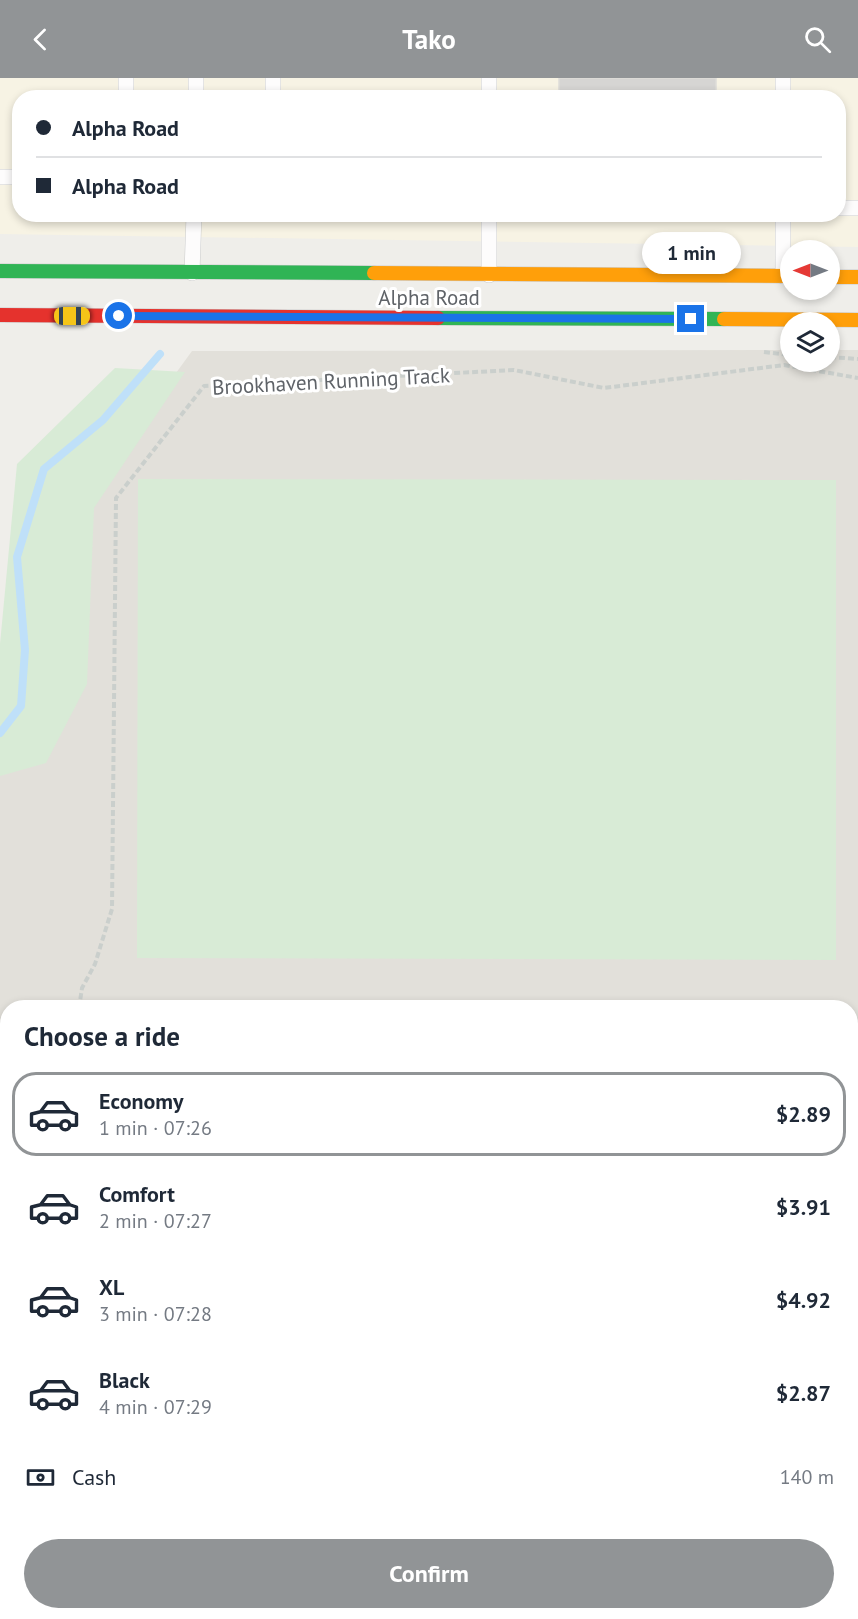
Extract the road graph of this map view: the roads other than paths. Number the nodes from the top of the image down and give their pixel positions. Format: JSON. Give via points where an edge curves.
{"nodes":[{"id":1,"x":194,"y":222,"type":"edge"},
{"id":2,"x":489,"y":222,"type":"edge"},
{"id":3,"x":784,"y":222,"type":"edge"},
{"id":4,"x":785,"y":240,"type":"edge"},
{"id":5,"x":0,"y":271,"type":"edge"},
{"id":6,"x":192,"y":273,"type":"junction"},
{"id":7,"x":489,"y":275,"type":"junction"},
{"id":8,"x":780,"y":276,"type":"edge"},
{"id":9,"x":840,"y":276,"type":"edge"},
{"id":10,"x":858,"y":277,"type":"edge"},
{"id":11,"x":0,"y":315,"type":"edge"},
{"id":12,"x":858,"y":320,"type":"edge"}],
"edges":[{"from":1,"to":6,"type":"lane"},
{"from":2,"to":7,"type":"lane"},
{"from":3,"to":4,"type":"lane"},
{"from":5,"to":6,"type":"street","name":"Alpha Road"},
{"from":6,"to":7,"type":"street","name":"Alpha Road"},
{"from":7,"to":8,"type":"street","name":"Alpha Road"},
{"from":9,"to":10,"type":"street"},
{"from":11,"to":12,"type":"street","name":"Alpha Road"}]}
